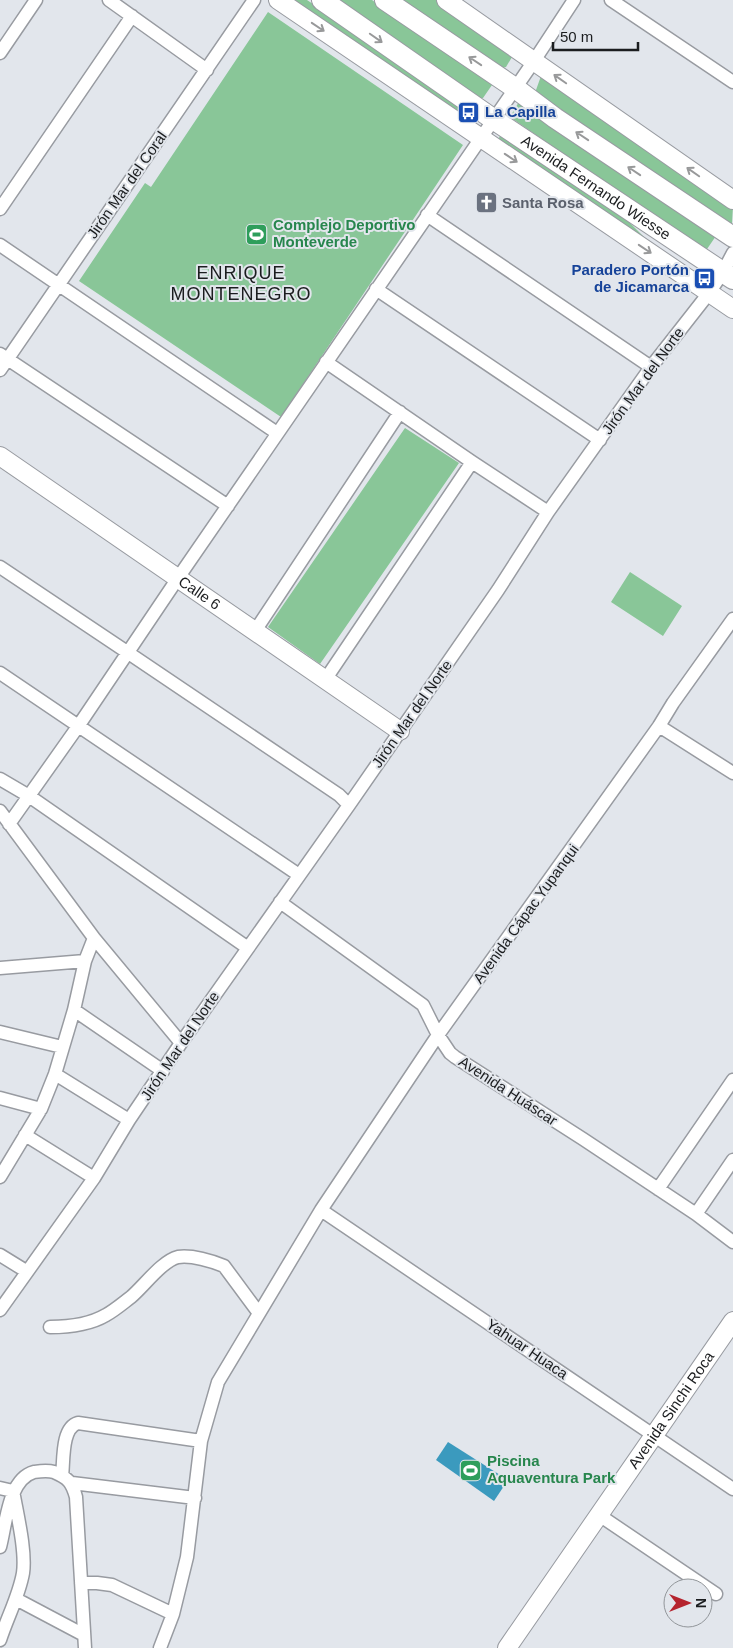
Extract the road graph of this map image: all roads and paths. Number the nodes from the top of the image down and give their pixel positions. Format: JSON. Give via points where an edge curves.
{"nodes":[{"id":1,"x":36,"y":0,"type":"edge"},
{"id":2,"x":109,"y":0,"type":"edge"},
{"id":3,"x":254,"y":0,"type":"edge"},
{"id":4,"x":278,"y":0,"type":"edge"},
{"id":5,"x":322,"y":0,"type":"edge"},
{"id":6,"x":385,"y":0,"type":"edge"},
{"id":7,"x":446,"y":0,"type":"edge"},
{"id":8,"x":574,"y":0,"type":"edge"},
{"id":9,"x":611,"y":0,"type":"edge"},
{"id":10,"x":132,"y":16,"type":"junction"},
{"id":11,"x":0,"y":53,"type":"edge"},
{"id":12,"x":534,"y":61,"type":"junction"},
{"id":13,"x":207,"y":70,"type":"junction"},
{"id":14,"x":733,"y":82,"type":"edge"},
{"id":15,"x":515,"y":88,"type":"junction"},
{"id":16,"x":493,"y":118,"type":"junction"},
{"id":17,"x":480,"y":137,"type":"junction"},
{"id":18,"x":733,"y":200,"type":"edge"},
{"id":19,"x":0,"y":209,"type":"edge"},
{"id":20,"x":427,"y":215,"type":"junction"},
{"id":21,"x":733,"y":237,"type":"edge"},
{"id":22,"x":0,"y":245,"type":"edge"},
{"id":23,"x":733,"y":253,"type":"edge"},
{"id":24,"x":728,"y":276,"type":"edge"},
{"id":25,"x":58,"y":284,"type":"junction"},
{"id":26,"x":376,"y":290,"type":"junction"},
{"id":27,"x":709,"y":293,"type":"junction"},
{"id":28,"x":733,"y":309,"type":"edge"},
{"id":29,"x":4,"y":357,"type":"edge"},
{"id":30,"x":326,"y":362,"type":"junction"},
{"id":31,"x":651,"y":366,"type":"junction"},
{"id":32,"x":0,"y":370,"type":"edge"},
{"id":33,"x":400,"y":412,"type":"junction"},
{"id":34,"x":277,"y":433,"type":"junction"},
{"id":35,"x":600,"y":440,"type":"junction"},
{"id":36,"x":0,"y":456,"type":"edge"},
{"id":37,"x":472,"y":462,"type":"junction"},
{"id":38,"x":228,"y":506,"type":"junction"},
{"id":39,"x":548,"y":512,"type":"junction"},
{"id":40,"x":0,"y":567,"type":"edge"},
{"id":41,"x":178,"y":578,"type":"junction"},
{"id":42,"x":733,"y":619,"type":"edge"},
{"id":43,"x":255,"y":631,"type":"junction"},
{"id":44,"x":128,"y":652,"type":"junction"},
{"id":45,"x":0,"y":673,"type":"edge"},
{"id":46,"x":325,"y":680,"type":"junction"},
{"id":47,"x":79,"y":725,"type":"junction"},
{"id":48,"x":660,"y":726,"type":"junction"},
{"id":49,"x":400,"y":731,"type":"junction"},
{"id":50,"x":733,"y":774,"type":"edge"},
{"id":51,"x":0,"y":779,"type":"edge"},
{"id":52,"x":29,"y":796,"type":"junction"},
{"id":53,"x":350,"y":805,"type":"junction"},
{"id":54,"x":0,"y":811,"type":"edge"},
{"id":55,"x":9,"y":824,"type":"junction"},
{"id":56,"x":299,"y":875,"type":"junction"},
{"id":57,"x":280,"y":902,"type":"junction"},
{"id":58,"x":94,"y":938,"type":"junction"},
{"id":59,"x":248,"y":948,"type":"junction"},
{"id":60,"x":85,"y":961,"type":"junction"},
{"id":61,"x":0,"y":968,"type":"edge"},
{"id":62,"x":74,"y":1010,"type":"junction"},
{"id":63,"x":0,"y":1032,"type":"edge"},
{"id":64,"x":438,"y":1036,"type":"junction"},
{"id":65,"x":181,"y":1042,"type":"junction"},
{"id":66,"x":62,"y":1047,"type":"junction"},
{"id":67,"x":163,"y":1071,"type":"junction"},
{"id":68,"x":55,"y":1074,"type":"junction"},
{"id":69,"x":733,"y":1080,"type":"edge"},
{"id":70,"x":0,"y":1098,"type":"edge"},
{"id":71,"x":41,"y":1109,"type":"junction"},
{"id":72,"x":129,"y":1120,"type":"junction"},
{"id":73,"x":25,"y":1135,"type":"junction"},
{"id":74,"x":733,"y":1160,"type":"edge"},
{"id":75,"x":4,"y":1161,"type":"edge"},
{"id":76,"x":0,"y":1177,"type":"edge"},
{"id":77,"x":94,"y":1178,"type":"junction"},
{"id":78,"x":658,"y":1189,"type":"junction"},
{"id":79,"x":321,"y":1210,"type":"junction"},
{"id":80,"x":696,"y":1214,"type":"junction"},
{"id":81,"x":733,"y":1242,"type":"edge"},
{"id":82,"x":0,"y":1255,"type":"edge"},
{"id":83,"x":26,"y":1271,"type":"junction"},
{"id":84,"x":0,"y":1310,"type":"edge"},
{"id":85,"x":258,"y":1312,"type":"junction"},
{"id":86,"x":733,"y":1322,"type":"edge"},
{"id":87,"x":50,"y":1327,"type":"dead end"},
{"id":88,"x":654,"y":1435,"type":"junction"},
{"id":89,"x":201,"y":1441,"type":"junction"},
{"id":90,"x":67,"y":1480,"type":"junction"},
{"id":91,"x":0,"y":1488,"type":"edge"},
{"id":92,"x":733,"y":1489,"type":"edge"},
{"id":93,"x":13,"y":1491,"type":"junction"},
{"id":94,"x":195,"y":1498,"type":"junction"},
{"id":95,"x":598,"y":1516,"type":"junction"},
{"id":96,"x":0,"y":1547,"type":"edge"},
{"id":97,"x":81,"y":1583,"type":"junction"},
{"id":98,"x":716,"y":1594,"type":"dead end"},
{"id":99,"x":16,"y":1599,"type":"junction"},
{"id":100,"x":173,"y":1614,"type":"junction"},
{"id":101,"x":0,"y":1640,"type":"edge"},
{"id":102,"x":85,"y":1642,"type":"edge"},
{"id":103,"x":160,"y":1648,"type":"edge"},
{"id":104,"x":507,"y":1648,"type":"edge"}],
"edges":[{"from":1,"to":11,"type":"street"},
{"from":2,"to":10,"type":"street"},
{"from":3,"to":13,"type":"street","name":"Jirón Mar del Coral"},
{"from":4,"to":17,"type":"main road","name":"Avenida Fernando Wiesse","one_way":true},
{"from":5,"to":16,"type":"main road","name":"Avenida Fernando Wiesse","one_way":true},
{"from":15,"to":6,"type":"main road","one_way":true},
{"from":7,"to":12,"type":"main road"},
{"from":8,"to":12,"type":"street"},
{"from":9,"to":14,"type":"street"},
{"from":10,"to":13,"type":"street"},
{"from":10,"to":19,"type":"street"},
{"from":12,"to":15,"type":"street"},
{"from":18,"to":12,"type":"main road","one_way":true},
{"from":13,"to":25,"type":"street","name":"Jirón Mar del Coral"},
{"from":15,"to":16,"type":"street"},
{"from":21,"to":15,"type":"main road","one_way":true},
{"from":16,"to":17,"type":"street"},
{"from":16,"to":24,"type":"main road","name":"Avenida Fernando Wiesse"},
{"from":17,"to":20,"type":"street"},
{"from":17,"to":27,"type":"main road","name":"Avenida Fernando Wiesse","one_way":true},
{"from":20,"to":26,"type":"street"},
{"from":20,"to":31,"type":"street"},
{"from":22,"to":25,"type":"street"},
{"from":23,"to":24,"type":"street","name":"Jirón Mar del Norte"},
{"from":24,"to":27,"type":"street","name":"Jirón Mar del Norte"},
{"from":25,"to":29,"type":"street","name":"Jirón Mar del Coral"},
{"from":25,"to":34,"type":"street"},
{"from":26,"to":30,"type":"street"},
{"from":26,"to":35,"type":"street"},
{"from":27,"to":28,"type":"main road","name":"Avenida Fernando Wiesse"},
{"from":27,"to":31,"type":"street","name":"Jirón Mar del Norte"},
{"from":29,"to":32,"type":"street","name":"Jirón Mar del Coral"},
{"from":29,"to":38,"type":"street"},
{"from":30,"to":33,"type":"street"},
{"from":30,"to":34,"type":"street"},
{"from":31,"to":35,"type":"street","name":"Jirón Mar del Norte"},
{"from":33,"to":37,"type":"street"},
{"from":33,"to":43,"type":"street"},
{"from":34,"to":38,"type":"street"},
{"from":35,"to":39,"type":"street","name":"Jirón Mar del Norte"},
{"from":36,"to":41,"type":"main road","name":"Calle 6"},
{"from":37,"to":39,"type":"street"},
{"from":37,"to":46,"type":"street"},
{"from":38,"to":41,"type":"street"},
{"from":39,"to":49,"type":"street","name":"Jirón Mar del Norte"},
{"from":40,"to":44,"type":"street"},
{"from":41,"to":43,"type":"main road","name":"Calle 6"},
{"from":41,"to":44,"type":"street"},
{"from":42,"to":48,"type":"street","name":"Avenida Cápac Yupanqui"},
{"from":43,"to":46,"type":"main road","name":"Calle 6"},
{"from":44,"to":47,"type":"street"},
{"from":44,"to":53,"type":"street"},
{"from":45,"to":47,"type":"street"},
{"from":46,"to":49,"type":"main road","name":"Calle 6"},
{"from":47,"to":52,"type":"street"},
{"from":47,"to":56,"type":"street"},
{"from":48,"to":50,"type":"street"},
{"from":48,"to":64,"type":"street","name":"Avenida Cápac Yupanqui"},
{"from":49,"to":53,"type":"street","name":"Jirón Mar del Norte"},
{"from":51,"to":52,"type":"street"},
{"from":52,"to":55,"type":"street"},
{"from":52,"to":59,"type":"street"},
{"from":53,"to":56,"type":"street","name":"Jirón Mar del Norte"},
{"from":54,"to":55,"type":"street"},
{"from":55,"to":58,"type":"street"},
{"from":56,"to":57,"type":"street","name":"Jirón Mar del Norte"},
{"from":57,"to":59,"type":"street","name":"Jirón Mar del Norte"},
{"from":57,"to":64,"type":"street","name":"Avenida Huáscar","via":[[423,1005]]},
{"from":58,"to":60,"type":"street"},
{"from":58,"to":65,"type":"street"},
{"from":59,"to":65,"type":"street","name":"Jirón Mar del Norte"},
{"from":60,"to":61,"type":"street"},
{"from":60,"to":62,"type":"street"},
{"from":62,"to":66,"type":"street"},
{"from":62,"to":67,"type":"street"},
{"from":63,"to":66,"type":"street"},
{"from":64,"to":78,"type":"street","name":"Avenida Huáscar","via":[[455,1057]]},
{"from":64,"to":79,"type":"street","name":"Avenida Cápac Yupanqui"},
{"from":65,"to":67,"type":"street","name":"Jirón Mar del Norte"},
{"from":66,"to":68,"type":"street"},
{"from":67,"to":72,"type":"street","name":"Jirón Mar del Norte"},
{"from":68,"to":71,"type":"street"},
{"from":68,"to":72,"type":"street"},
{"from":69,"to":78,"type":"street"},
{"from":70,"to":71,"type":"street"},
{"from":71,"to":73,"type":"street"},
{"from":72,"to":77,"type":"street","name":"Jirón Mar del Norte"},
{"from":73,"to":75,"type":"street"},
{"from":73,"to":77,"type":"street"},
{"from":74,"to":80,"type":"street"},
{"from":75,"to":76,"type":"street"},
{"from":77,"to":83,"type":"street","name":"Jirón Mar del Norte"},
{"from":78,"to":80,"type":"street","name":"Avenida Huáscar"},
{"from":79,"to":85,"type":"street","name":"Avenida Cápac Yupanqui"},
{"from":79,"to":88,"type":"street","name":"Yahuar Huaca"},
{"from":80,"to":81,"type":"street","name":"Avenida Huáscar"},
{"from":82,"to":83,"type":"street"},
{"from":83,"to":84,"type":"street","name":"Jirón Mar del Norte"},
{"from":85,"to":87,"type":"street","via":[[224,1266],[179,1257],[105,1316],[76,1327]]},
{"from":85,"to":89,"type":"street","name":"Avenida Cápac Yupanqui","via":[[218,1382]]},
{"from":86,"to":88,"type":"main road","name":"Avenida Sinchi Roca"},
{"from":88,"to":92,"type":"street","name":"Yahuar Huaca"},
{"from":88,"to":95,"type":"main road","name":"Avenida Sinchi Roca"},
{"from":89,"to":90,"type":"street","via":[[78,1423],[69,1428],[66,1435]]},
{"from":89,"to":94,"type":"street","name":"Avenida Cápac Yupanqui"},
{"from":90,"to":93,"type":"street","via":[[42,1470],[29,1474]]},
{"from":90,"to":94,"type":"street"},
{"from":90,"to":97,"type":"street","via":[[76,1497]]},
{"from":91,"to":93,"type":"street"},
{"from":93,"to":96,"type":"street"},
{"from":93,"to":99,"type":"street","via":[[22,1541],[23,1573]]},
{"from":94,"to":100,"type":"street","name":"Avenida Cápac Yupanqui","via":[[187,1556]]},
{"from":95,"to":98,"type":"street"},
{"from":95,"to":104,"type":"main road","name":"Avenida Sinchi Roca"},
{"from":97,"to":100,"type":"street","via":[[112,1585]]},
{"from":97,"to":102,"type":"street"},
{"from":99,"to":101,"type":"street"},
{"from":99,"to":102,"type":"street"},
{"from":100,"to":103,"type":"street","name":"Avenida Cápac Yupanqui"}]}
